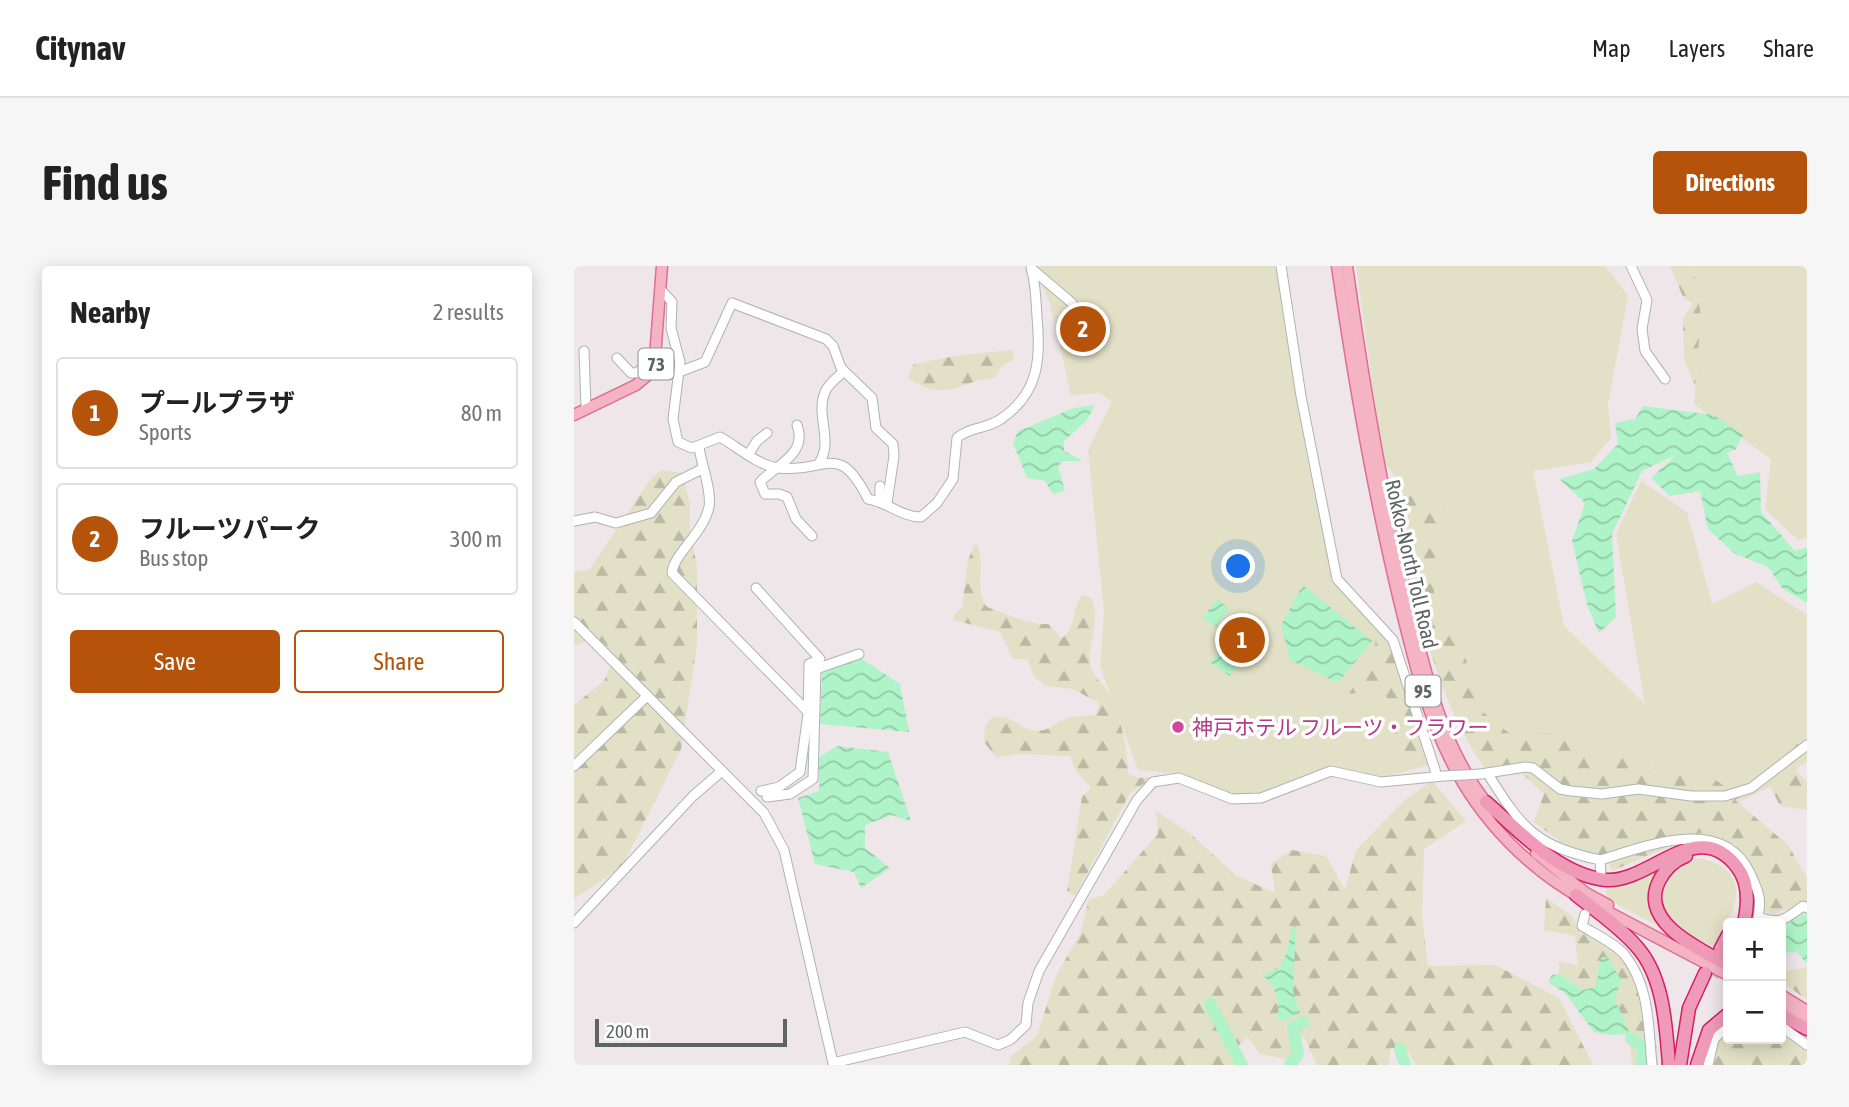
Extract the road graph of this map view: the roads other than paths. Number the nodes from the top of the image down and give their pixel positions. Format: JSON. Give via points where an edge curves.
{"nodes":[{"id":1,"x":662,"y":266,"type":"edge"},
{"id":2,"x":1281,"y":266,"type":"edge"},
{"id":3,"x":1337,"y":266,"type":"edge"},
{"id":4,"x":1347,"y":266,"type":"edge"},
{"id":5,"x":1631,"y":266,"type":"edge"},
{"id":6,"x":1030,"y":267,"type":"edge"},
{"id":7,"x":662,"y":290,"type":"junction"},
{"id":8,"x":1072,"y":303,"type":"dead end"},
{"id":9,"x":584,"y":351,"type":"dead end"},
{"id":10,"x":617,"y":358,"type":"dead end"},
{"id":11,"x":657,"y":361,"type":"junction"},
{"id":12,"x":844,"y":371,"type":"junction"},
{"id":13,"x":678,"y":372,"type":"junction"},
{"id":14,"x":1665,"y":379,"type":"dead end"},
{"id":15,"x":586,"y":407,"type":"junction"},
{"id":16,"x":574,"y":415,"type":"edge"},
{"id":17,"x":797,"y":425,"type":"dead end"},
{"id":18,"x":767,"y":433,"type":"dead end"},
{"id":19,"x":699,"y":447,"type":"junction"},
{"id":20,"x":748,"y":455,"type":"junction"},
{"id":21,"x":819,"y":463,"type":"junction"},
{"id":22,"x":774,"y":467,"type":"junction"},
{"id":23,"x":702,"y":469,"type":"junction"},
{"id":24,"x":880,"y":486,"type":"dead end"},
{"id":25,"x":883,"y":502,"type":"junction"},
{"id":26,"x":574,"y":521,"type":"edge"},
{"id":27,"x":812,"y":536,"type":"dead end"},
{"id":28,"x":756,"y":588,"type":"dead end"},
{"id":29,"x":574,"y":622,"type":"edge"},
{"id":30,"x":859,"y":654,"type":"dead end"},
{"id":31,"x":647,"y":696,"type":"junction"},
{"id":32,"x":811,"y":716,"type":"junction"},
{"id":33,"x":1807,"y":746,"type":"edge"},
{"id":34,"x":574,"y":766,"type":"edge"},
{"id":35,"x":722,"y":771,"type":"junction"},
{"id":36,"x":1485,"y":774,"type":"junction"},
{"id":37,"x":1441,"y":776,"type":"junction"},
{"id":38,"x":813,"y":779,"type":"junction"},
{"id":39,"x":796,"y":799,"type":"dead end"},
{"id":40,"x":1486,"y":802,"type":"junction"},
{"id":41,"x":1600,"y":860,"type":"junction"},
{"id":42,"x":1601,"y":874,"type":"dead end"},
{"id":43,"x":1576,"y":895,"type":"junction"},
{"id":44,"x":1807,"y":908,"type":"edge"},
{"id":45,"x":1585,"y":914,"type":"dead end"},
{"id":46,"x":1736,"y":918,"type":"edge"},
{"id":47,"x":1745,"y":918,"type":"edge"},
{"id":48,"x":1758,"y":918,"type":"edge"},
{"id":49,"x":1786,"y":920,"type":"edge"},
{"id":50,"x":574,"y":923,"type":"edge"},
{"id":51,"x":1723,"y":957,"type":"edge"},
{"id":52,"x":1723,"y":957,"type":"edge"},
{"id":53,"x":1723,"y":972,"type":"edge"},
{"id":54,"x":1786,"y":998,"type":"edge"},
{"id":55,"x":1786,"y":1007,"type":"edge"},
{"id":56,"x":1807,"y":1011,"type":"edge"},
{"id":57,"x":1723,"y":1018,"type":"edge"},
{"id":58,"x":1786,"y":1018,"type":"edge"},
{"id":59,"x":1807,"y":1021,"type":"edge"},
{"id":60,"x":1723,"y":1030,"type":"edge"},
{"id":61,"x":1786,"y":1030,"type":"edge"},
{"id":62,"x":1807,"y":1030,"type":"edge"},
{"id":63,"x":1807,"y":1045,"type":"edge"},
{"id":64,"x":833,"y":1064,"type":"edge"},
{"id":65,"x":1652,"y":1065,"type":"edge"},
{"id":66,"x":1669,"y":1065,"type":"edge"},
{"id":67,"x":1680,"y":1065,"type":"edge"},
{"id":68,"x":1686,"y":1065,"type":"edge"},
{"id":69,"x":1697,"y":1065,"type":"edge"},
{"id":70,"x":1708,"y":1065,"type":"edge"}],
"edges":[{"from":1,"to":7,"type":"main road","number":"73"},
{"from":2,"to":37,"type":"street","via":[[1337,579],[1393,640]]},
{"from":3,"to":43,"type":"main road","name":"Rokko-North Toll Road","number":"95","via":[[1386,546],[1437,732],[1452,765],[1496,828],[1543,873]]},
{"from":4,"to":40,"type":"main road","name":"Rokko-North Toll Road","number":"95","via":[[1384,494],[1422,658],[1446,731]]},
{"from":5,"to":14,"type":"street","via":[[1647,300],[1642,329],[1645,351]]},
{"from":6,"to":8,"type":"street"},
{"from":6,"to":25,"type":"street","via":[[1040,352],[1034,384],[1001,420],[957,438],[953,480],[929,511],[914,517]]},
{"from":7,"to":11,"type":"main road","number":"73"},
{"from":7,"to":13,"type":"street","via":[[672,302]]},
{"from":9,"to":15,"type":"street"},
{"from":10,"to":11,"type":"street","via":[[631,373]]},
{"from":11,"to":15,"type":"main road","number":"73","via":[[643,381]]},
{"from":12,"to":13,"type":"street","via":[[826,339],[732,303],[705,362]]},
{"from":12,"to":21,"type":"street","via":[[825,391],[822,426],[826,443]]},
{"from":12,"to":25,"type":"street","via":[[872,398],[876,428],[893,443]]},
{"from":13,"to":19,"type":"street","via":[[675,432],[678,442]]},
{"from":15,"to":16,"type":"main road","number":"73"},
{"from":17,"to":22,"type":"street","via":[[799,445]]},
{"from":18,"to":20,"type":"street"},
{"from":19,"to":20,"type":"street","via":[[720,438]]},
{"from":19,"to":23,"type":"street"},
{"from":20,"to":22,"type":"street"},
{"from":21,"to":22,"type":"street"},
{"from":21,"to":25,"type":"street","via":[[844,466],[855,473],[868,499]]},
{"from":22,"to":27,"type":"street","via":[[760,482],[765,494],[787,497],[796,519]]},
{"from":23,"to":26,"type":"street","via":[[676,482],[651,513],[616,523],[595,517]]},
{"from":23,"to":32,"type":"street","via":[[710,504],[701,528],[673,562],[671,573]]},
{"from":24,"to":25,"type":"street"},
{"from":28,"to":32,"type":"street","via":[[820,659],[808,664]]},
{"from":29,"to":31,"type":"street"},
{"from":30,"to":32,"type":"street","via":[[816,669]]},
{"from":31,"to":34,"type":"street"},
{"from":31,"to":35,"type":"street"},
{"from":32,"to":38,"type":"street"},
{"from":32,"to":38,"type":"street","via":[[800,772],[764,794],[790,794]]},
{"from":33,"to":36,"type":"street","via":[[1751,788],[1725,796],[1638,789],[1602,794],[1571,791],[1525,767]]},
{"from":35,"to":50,"type":"street"},
{"from":35,"to":64,"type":"street","via":[[764,813],[784,850]]},
{"from":36,"to":37,"type":"street","bridge":true},
{"from":36,"to":41,"type":"street","via":[[1542,842]]},
{"from":37,"to":64,"type":"street","via":[[1381,782],[1331,771],[1261,798],[1233,799],[1179,778],[1153,782],[1137,800],[1040,971],[1028,1003],[1026,1025],[1010,1040],[998,1045],[965,1032]]},
{"from":38,"to":39,"type":"street"},
{"from":40,"to":47,"type":"highway","via":[[1562,863],[1604,880],[1635,874],[1690,848],[1721,853],[1732,860],[1744,880]]},
{"from":40,"to":51,"type":"main road","name":"Rokko-North Toll Road","number":"95","via":[[1524,842],[1586,893]]},
{"from":41,"to":42,"type":"street"},
{"from":41,"to":48,"type":"street","via":[[1695,838],[1719,841],[1743,860],[1762,899]]},
{"from":43,"to":53,"type":"main road","name":"Rokko-North Toll Road","number":"95"},
{"from":43,"to":66,"type":"highway","via":[[1639,948],[1657,983]]},
{"from":44,"to":49,"type":"street","via":[[1803,906]]},
{"from":45,"to":65,"type":"street","via":[[1582,926],[1623,952],[1640,979],[1647,999]]},
{"from":46,"to":52,"type":"highway","via":[[1737,880],[1724,863],[1692,855],[1667,868],[1657,883],[1661,916],[1678,936]]},
{"from":54,"to":56,"type":"main road"},
{"from":55,"to":59,"type":"main road"},
{"from":57,"to":69,"type":"highway","via":[[1709,1030]]},
{"from":58,"to":62,"type":"highway"},
{"from":60,"to":70,"type":"street","via":[[1714,1040]]},
{"from":61,"to":63,"type":"street"},
{"from":67,"to":68,"type":"highway","via":[[1689,1009],[1709,974],[1690,1028]]}]}
